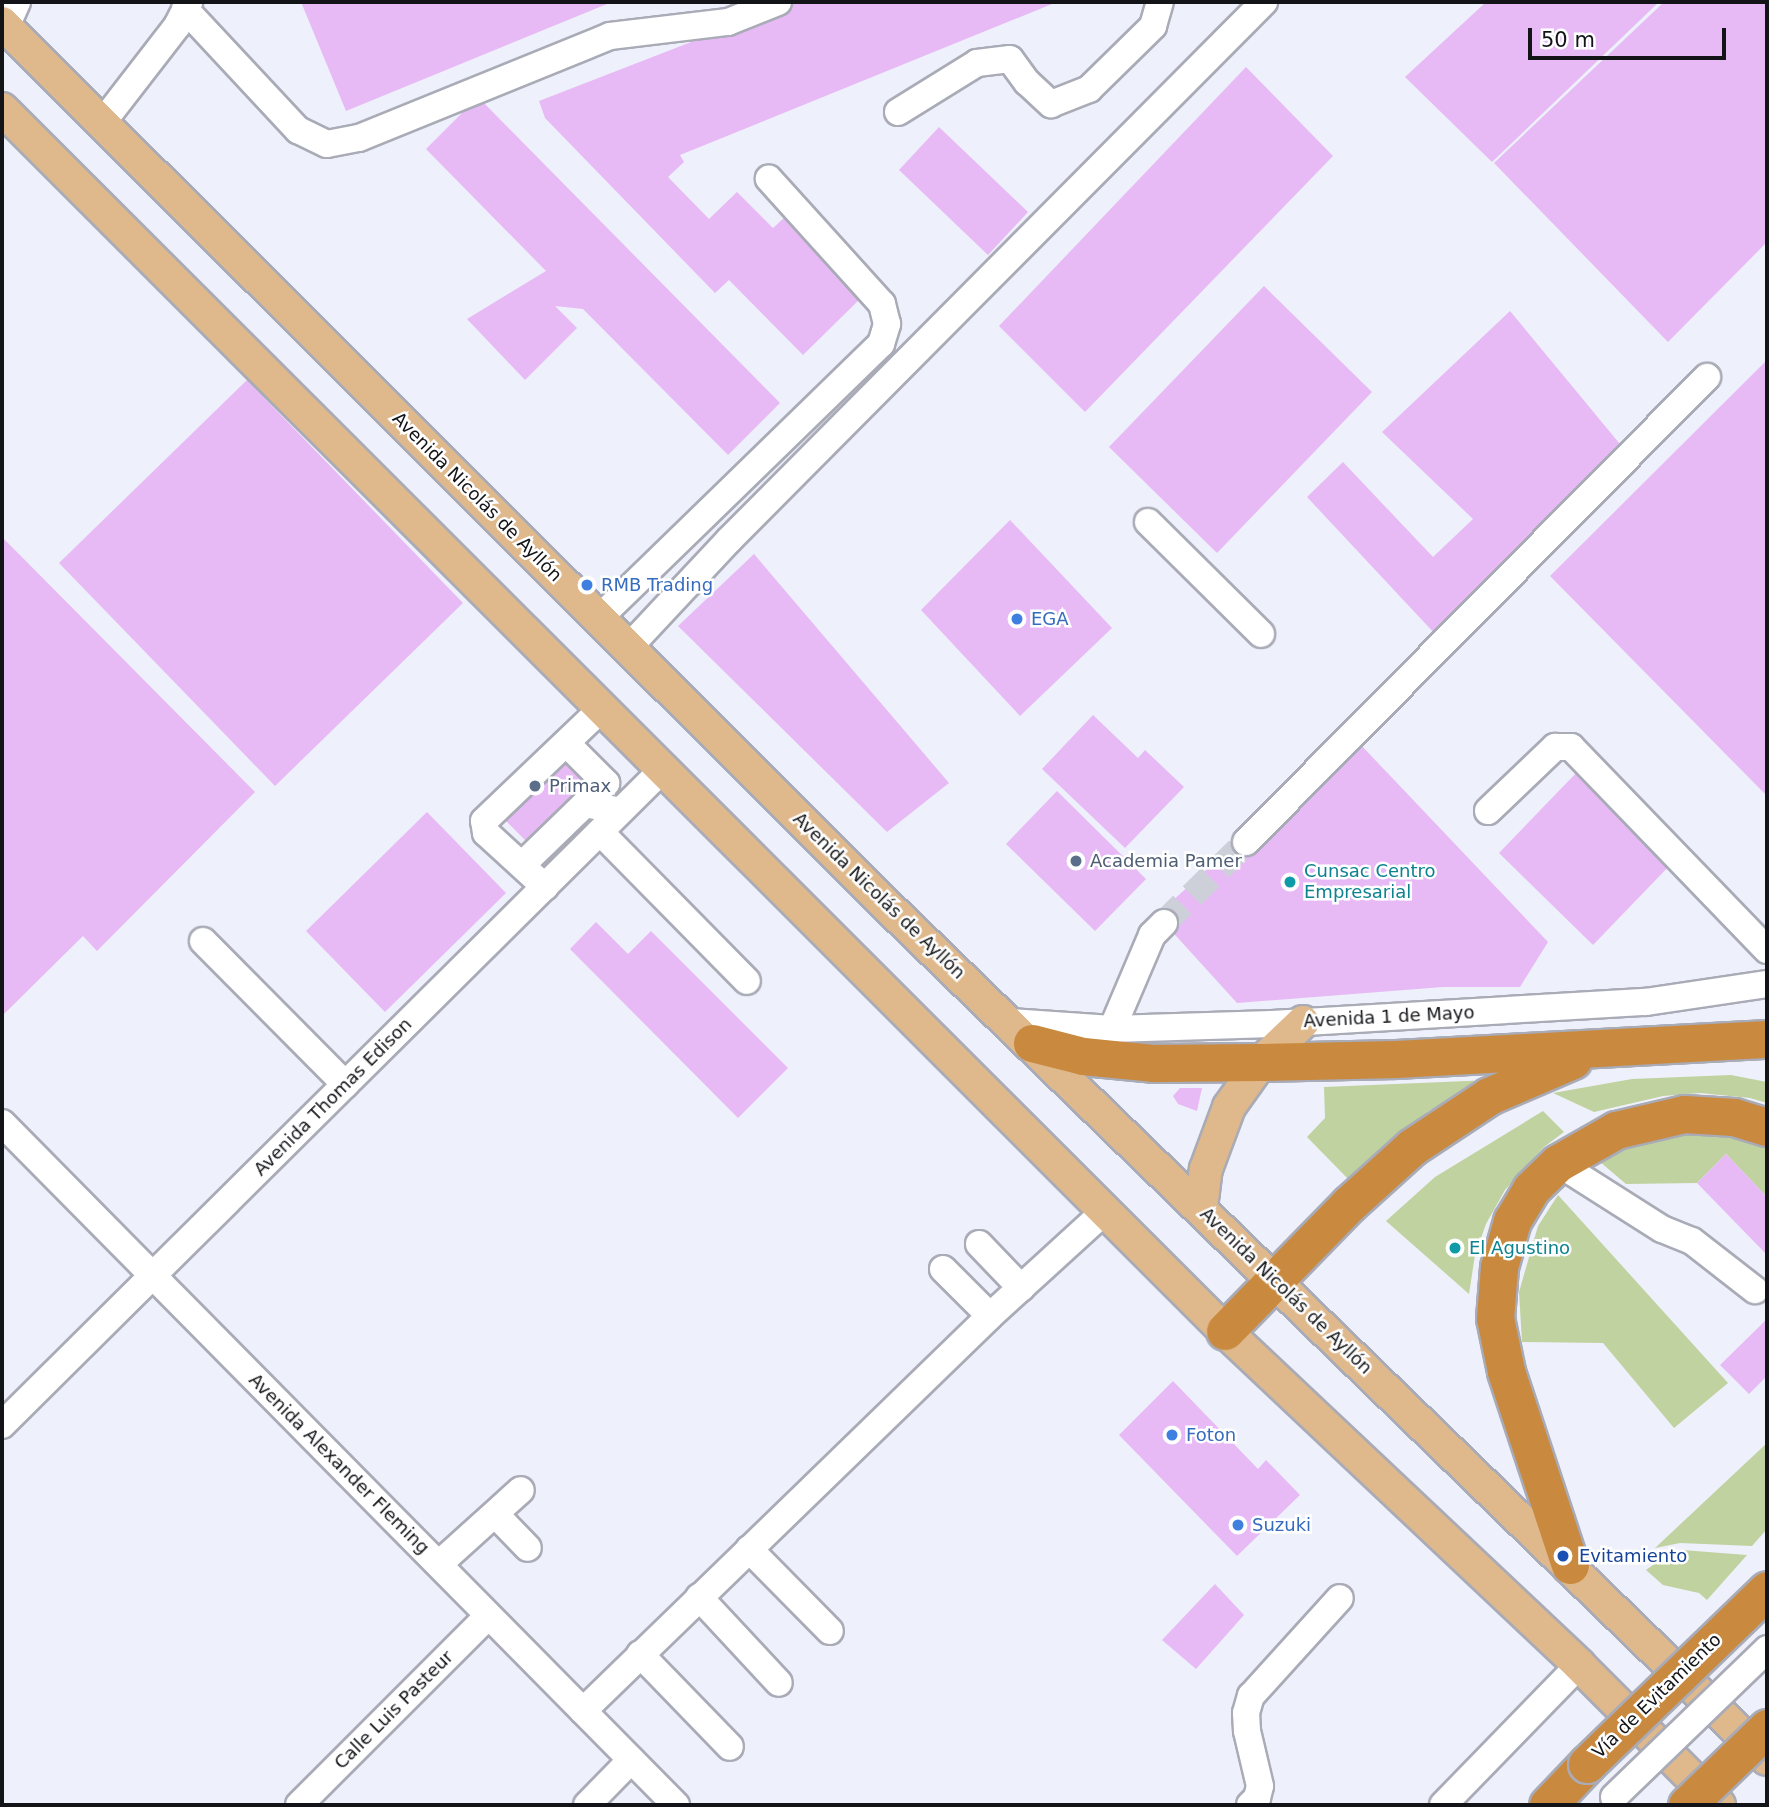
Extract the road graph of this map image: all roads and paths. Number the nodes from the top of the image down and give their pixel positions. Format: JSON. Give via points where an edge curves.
{"nodes":[{"id":1,"x":778,"y":2,"type":"edge"},
{"id":2,"x":1160,"y":2,"type":"edge"},
{"id":3,"x":1264,"y":2,"type":"edge"},
{"id":4,"x":187,"y":5,"type":"edge"},
{"id":5,"x":7,"y":21,"type":"edge"},
{"id":6,"x":2,"y":109,"type":"edge"},
{"id":7,"x":898,"y":111,"type":"dead end"},
{"id":8,"x":102,"y":123,"type":"junction"},
{"id":9,"x":769,"y":179,"type":"dead end"},
{"id":10,"x":1707,"y":377,"type":"dead end"},
{"id":11,"x":1147,"y":522,"type":"dead end"},
{"id":12,"x":598,"y":619,"type":"junction"},
{"id":13,"x":1261,"y":634,"type":"dead end"},
{"id":14,"x":628,"y":648,"type":"junction"},
{"id":15,"x":601,"y":709,"type":"junction"},
{"id":16,"x":566,"y":743,"type":"junction"},
{"id":17,"x":663,"y":769,"type":"junction"},
{"id":18,"x":585,"y":804,"type":"junction"},
{"id":19,"x":620,"y":811,"type":"junction"},
{"id":20,"x":1488,"y":811,"type":"dead end"},
{"id":21,"x":600,"y":832,"type":"junction"},
{"id":22,"x":1246,"y":842,"type":"tunnel mouth"},
{"id":23,"x":523,"y":864,"type":"junction"},
{"id":24,"x":545,"y":887,"type":"junction"},
{"id":25,"x":1164,"y":923,"type":"tunnel mouth"},
{"id":26,"x":203,"y":941,"type":"dead end"},
{"id":27,"x":1767,"y":950,"type":"edge"},
{"id":28,"x":1767,"y":955,"type":"edge"},
{"id":29,"x":747,"y":981,"type":"dead end"},
{"id":30,"x":1757,"y":986,"type":"edge"},
{"id":31,"x":1303,"y":1022,"type":"junction"},
{"id":32,"x":1112,"y":1029,"type":"junction"},
{"id":33,"x":1021,"y":1032,"type":"junction"},
{"id":34,"x":1767,"y":1039,"type":"edge"},
{"id":35,"x":1618,"y":1048,"type":"junction"},
{"id":36,"x":1261,"y":1062,"type":"junction"},
{"id":37,"x":345,"y":1084,"type":"junction"},
{"id":38,"x":2,"y":1123,"type":"edge"},
{"id":39,"x":1767,"y":1127,"type":"edge"},
{"id":40,"x":1558,"y":1163,"type":"junction"},
{"id":41,"x":1201,"y":1208,"type":"junction"},
{"id":42,"x":1105,"y":1211,"type":"junction"},
{"id":43,"x":979,"y":1244,"type":"dead end"},
{"id":44,"x":943,"y":1269,"type":"dead end"},
{"id":45,"x":152,"y":1276,"type":"junction"},
{"id":46,"x":1275,"y":1280,"type":"junction"},
{"id":47,"x":1021,"y":1287,"type":"junction"},
{"id":48,"x":1755,"y":1290,"type":"dead end"},
{"id":49,"x":990,"y":1316,"type":"junction"},
{"id":50,"x":1225,"y":1331,"type":"junction"},
{"id":51,"x":2,"y":1424,"type":"edge"},
{"id":52,"x":521,"y":1490,"type":"dead end"},
{"id":53,"x":495,"y":1514,"type":"junction"},
{"id":54,"x":528,"y":1548,"type":"dead end"},
{"id":55,"x":749,"y":1549,"type":"junction"},
{"id":56,"x":439,"y":1564,"type":"junction"},
{"id":57,"x":1570,"y":1565,"type":"junction"},
{"id":58,"x":1767,"y":1590,"type":"edge"},
{"id":59,"x":699,"y":1597,"type":"junction"},
{"id":60,"x":1340,"y":1598,"type":"dead end"},
{"id":61,"x":488,"y":1616,"type":"junction"},
{"id":62,"x":830,"y":1631,"type":"dead end"},
{"id":63,"x":1767,"y":1649,"type":"edge"},
{"id":64,"x":640,"y":1654,"type":"junction"},
{"id":65,"x":1579,"y":1665,"type":"junction"},
{"id":66,"x":779,"y":1683,"type":"dead end"},
{"id":67,"x":583,"y":1711,"type":"junction"},
{"id":68,"x":1767,"y":1728,"type":"edge"},
{"id":69,"x":730,"y":1747,"type":"dead end"},
{"id":70,"x":1767,"y":1759,"type":"edge"},
{"id":71,"x":631,"y":1760,"type":"junction"},
{"id":72,"x":1610,"y":1801,"type":"edge"},
{"id":73,"x":299,"y":1805,"type":"edge"},
{"id":74,"x":587,"y":1805,"type":"edge"},
{"id":75,"x":676,"y":1805,"type":"edge"},
{"id":76,"x":1250,"y":1805,"type":"edge"},
{"id":77,"x":1443,"y":1805,"type":"edge"},
{"id":78,"x":1548,"y":1805,"type":"edge"},
{"id":79,"x":1687,"y":1805,"type":"edge"},
{"id":80,"x":1718,"y":1805,"type":"edge"}],
"edges":[{"from":1,"to":4,"type":"street","via":[[729,22],[610,36],[359,138],[327,144],[298,130]]},
{"from":2,"to":7,"type":"street","via":[[1153,26],[1089,89],[1051,104],[1010,60],[977,63]]},
{"from":3,"to":14,"type":"street","via":[[729,540]]},
{"from":4,"to":8,"type":"street","via":[[177,26]]},
{"from":5,"to":8,"type":"main road","name":"Avenida Nicolás de Ayllón"},
{"from":6,"to":15,"type":"main road"},
{"from":8,"to":12,"type":"main road","name":"Avenida Nicolás de Ayllón"},
{"from":9,"to":12,"type":"street","via":[[882,304],[887,324],[881,344]]},
{"from":10,"to":22,"type":"street"},
{"from":11,"to":13,"type":"street"},
{"from":12,"to":14,"type":"main road","name":"Avenida Nicolás de Ayllón"},
{"from":14,"to":33,"type":"main road","name":"Avenida Nicolás de Ayllón"},
{"from":15,"to":16,"type":"street"},
{"from":15,"to":17,"type":"main road"},
{"from":16,"to":18,"type":"street","via":[[606,783]]},
{"from":16,"to":23,"type":"street","via":[[484,821],[486,833]]},
{"from":17,"to":19,"type":"street","name":"Avenida Thomas Edison"},
{"from":17,"to":42,"type":"main road"},
{"from":18,"to":19,"type":"street"},
{"from":18,"to":23,"type":"street"},
{"from":19,"to":21,"type":"street","name":"Avenida Thomas Edison"},
{"from":20,"to":27,"type":"street","via":[[1555,747],[1572,747]]},
{"from":21,"to":24,"type":"street","name":"Avenida Thomas Edison"},
{"from":21,"to":29,"type":"street"},
{"from":23,"to":24,"type":"street"},
{"from":24,"to":37,"type":"street","name":"Avenida Thomas Edison"},
{"from":25,"to":32,"type":"street","via":[[1152,935]]},
{"from":26,"to":37,"type":"street"},
{"from":28,"to":30,"type":"street"},
{"from":30,"to":31,"type":"street","name":"Avenida 1 de Mayo","via":[[1646,1002]]},
{"from":31,"to":32,"type":"street","name":"Avenida 1 de Mayo"},
{"from":31,"to":36,"type":"main road"},
{"from":32,"to":33,"type":"street","name":"Avenida 1 de Mayo"},
{"from":33,"to":36,"type":"highway","via":[[1083,1056],[1153,1063]]},
{"from":33,"to":41,"type":"main road","name":"Avenida Nicolás de Ayllón"},
{"from":34,"to":35,"type":"highway"},
{"from":35,"to":36,"type":"highway"},
{"from":35,"to":46,"type":"highway","via":[[1530,1076],[1450,1120],[1379,1176]]},
{"from":36,"to":41,"type":"main road","via":[[1229,1107],[1218,1132]]},
{"from":37,"to":45,"type":"street","name":"Avenida Thomas Edison"},
{"from":38,"to":45,"type":"street","name":"Avenida Alexander Fleming"},
{"from":39,"to":40,"type":"highway","via":[[1707,1113],[1661,1117],[1616,1130]]},
{"from":40,"to":48,"type":"street","via":[[1662,1229],[1692,1241]]},
{"from":40,"to":57,"type":"highway","via":[[1531,1189],[1512,1221],[1499,1267],[1495,1318],[1506,1371]]},
{"from":41,"to":46,"type":"main road","name":"Avenida Nicolás de Ayllón"},
{"from":42,"to":47,"type":"street"},
{"from":42,"to":50,"type":"main road"},
{"from":43,"to":47,"type":"street"},
{"from":44,"to":49,"type":"street"},
{"from":45,"to":51,"type":"street","name":"Avenida Thomas Edison"},
{"from":45,"to":56,"type":"street","name":"Avenida Alexander Fleming"},
{"from":46,"to":50,"type":"highway"},
{"from":46,"to":57,"type":"main road","name":"Avenida Nicolás de Ayllón"},
{"from":47,"to":49,"type":"street"},
{"from":49,"to":55,"type":"street"},
{"from":50,"to":65,"type":"main road"},
{"from":52,"to":53,"type":"street"},
{"from":53,"to":54,"type":"street"},
{"from":53,"to":56,"type":"street"},
{"from":55,"to":59,"type":"street"},
{"from":55,"to":62,"type":"street"},
{"from":56,"to":61,"type":"street","name":"Avenida Alexander Fleming"},
{"from":57,"to":70,"type":"main road","name":"Avenida Nicolás de Ayllón"},
{"from":58,"to":78,"type":"highway","name":"Vía de Evitamiento","bridge":true},
{"from":59,"to":64,"type":"street"},
{"from":59,"to":66,"type":"street"},
{"from":60,"to":76,"type":"street","via":[[1251,1696],[1247,1731],[1260,1786]]},
{"from":61,"to":67,"type":"street","name":"Avenida Alexander Fleming"},
{"from":61,"to":73,"type":"street","name":"Calle Luis Pasteur"},
{"from":63,"to":72,"type":"street","bridge":true},
{"from":64,"to":67,"type":"street"},
{"from":64,"to":69,"type":"street"},
{"from":65,"to":77,"type":"street"},
{"from":65,"to":80,"type":"main road"},
{"from":67,"to":71,"type":"street","name":"Avenida Alexander Fleming"},
{"from":68,"to":79,"type":"highway","bridge":true},
{"from":71,"to":74,"type":"street"},
{"from":71,"to":75,"type":"street","name":"Avenida Alexander Fleming"}]}
